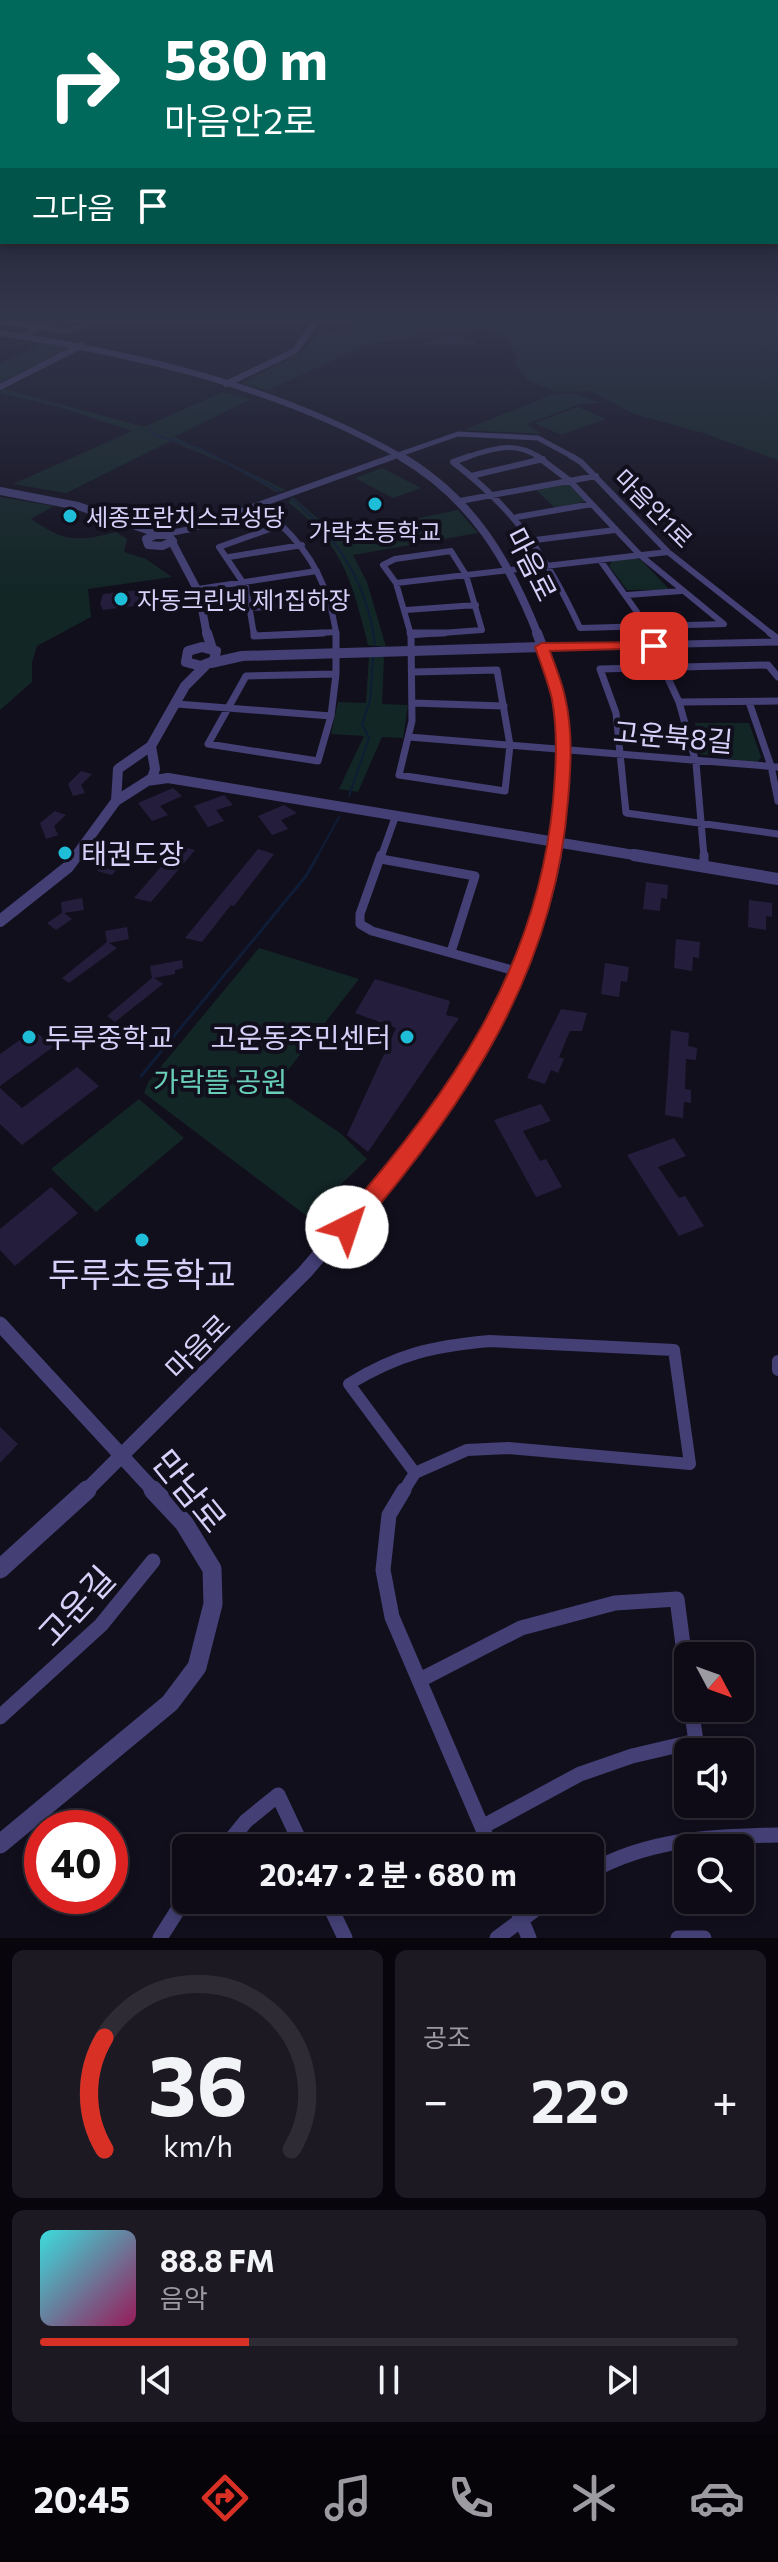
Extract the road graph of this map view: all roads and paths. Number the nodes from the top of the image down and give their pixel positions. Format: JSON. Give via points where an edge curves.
{"nodes":[{"id":1,"x":290,"y":408,"type":"edge"},
{"id":2,"x":398,"y":455,"type":"junction"},
{"id":3,"x":543,"y":459,"type":"junction"},
{"id":4,"x":471,"y":476,"type":"junction"},
{"id":5,"x":596,"y":476,"type":"junction"},
{"id":6,"x":570,"y":481,"type":"junction"},
{"id":7,"x":0,"y":491,"type":"edge"},
{"id":8,"x":495,"y":495,"type":"junction"},
{"id":9,"x":460,"y":501,"type":"junction"},
{"id":10,"x":592,"y":504,"type":"junction"},
{"id":11,"x":517,"y":517,"type":"junction"},
{"id":12,"x":137,"y":528,"type":"junction"},
{"id":13,"x":615,"y":530,"type":"junction"},
{"id":14,"x":167,"y":538,"type":"junction"},
{"id":15,"x":535,"y":540,"type":"junction"},
{"id":16,"x":150,"y":544,"type":"junction"},
{"id":17,"x":302,"y":545,"type":"junction"},
{"id":18,"x":668,"y":552,"type":"junction"},
{"id":19,"x":640,"y":555,"type":"junction"},
{"id":20,"x":229,"y":557,"type":"junction"},
{"id":21,"x":178,"y":559,"type":"junction"},
{"id":22,"x":600,"y":560,"type":"junction"},
{"id":23,"x":552,"y":565,"type":"junction"},
{"id":24,"x":511,"y":569,"type":"junction"},
{"id":25,"x":317,"y":571,"type":"junction"},
{"id":26,"x":466,"y":575,"type":"junction"},
{"id":27,"x":245,"y":582,"type":"junction"},
{"id":28,"x":396,"y":583,"type":"junction"},
{"id":29,"x":198,"y":589,"type":"junction"},
{"id":30,"x":681,"y":591,"type":"junction"},
{"id":31,"x":627,"y":595,"type":"junction"},
{"id":32,"x":331,"y":600,"type":"junction"},
{"id":33,"x":476,"y":605,"type":"junction"},
{"id":34,"x":254,"y":608,"type":"junction"},
{"id":35,"x":406,"y":610,"type":"junction"},
{"id":36,"x":644,"y":626,"type":"junction"},
{"id":37,"x":338,"y":632,"type":"junction"},
{"id":38,"x":204,"y":633,"type":"junction"},
{"id":39,"x":411,"y":635,"type":"junction"},
{"id":40,"x":778,"y":640,"type":"edge"},
{"id":41,"x":654,"y":646,"type":"junction"},
{"id":42,"x":542,"y":647,"type":"junction"},
{"id":43,"x":214,"y":650,"type":"junction"},
{"id":44,"x":338,"y":652,"type":"junction"},
{"id":45,"x":411,"y":652,"type":"junction"},
{"id":46,"x":187,"y":656,"type":"junction"},
{"id":47,"x":242,"y":656,"type":"junction"},
{"id":48,"x":208,"y":664,"type":"junction"},
{"id":49,"x":665,"y":668,"type":"junction"},
{"id":50,"x":413,"y":672,"type":"junction"},
{"id":51,"x":336,"y":674,"type":"junction"},
{"id":52,"x":778,"y":677,"type":"edge"},
{"id":53,"x":185,"y":686,"type":"junction"},
{"id":54,"x":778,"y":701,"type":"edge"},
{"id":55,"x":679,"y":702,"type":"junction"},
{"id":56,"x":749,"y":702,"type":"junction"},
{"id":57,"x":412,"y":703,"type":"junction"},
{"id":58,"x":177,"y":704,"type":"junction"},
{"id":59,"x":504,"y":706,"type":"junction"},
{"id":60,"x":228,"y":708,"type":"junction"},
{"id":61,"x":331,"y":716,"type":"junction"},
{"id":62,"x":409,"y":737,"type":"junction"},
{"id":63,"x":510,"y":745,"type":"junction"},
{"id":64,"x":151,"y":746,"type":"junction"},
{"id":65,"x":565,"y":749,"type":"junction"},
{"id":66,"x":623,"y":754,"type":"junction"},
{"id":67,"x":696,"y":760,"type":"junction"},
{"id":68,"x":130,"y":762,"type":"junction"},
{"id":69,"x":774,"y":766,"type":"edge"},
{"id":70,"x":154,"y":767,"type":"junction"},
{"id":71,"x":116,"y":778,"type":"junction"},
{"id":72,"x":168,"y":778,"type":"junction"},
{"id":73,"x":144,"y":783,"type":"junction"},
{"id":74,"x":116,"y":801,"type":"junction"},
{"id":75,"x":778,"y":801,"type":"edge"},
{"id":76,"x":396,"y":815,"type":"junction"},
{"id":77,"x":703,"y":823,"type":"junction"},
{"id":78,"x":778,"y":834,"type":"edge"},
{"id":79,"x":557,"y":842,"type":"junction"},
{"id":80,"x":381,"y":859,"type":"junction"},
{"id":81,"x":704,"y":867,"type":"junction"},
{"id":82,"x":778,"y":879,"type":"edge"},
{"id":83,"x":0,"y":921,"type":"edge"},
{"id":84,"x":451,"y":952,"type":"junction"},
{"id":85,"x":519,"y":972,"type":"junction"},
{"id":86,"x":0,"y":1324,"type":"edge"},
{"id":87,"x":778,"y":1361,"type":"edge"},
{"id":88,"x":778,"y":1370,"type":"edge"},
{"id":89,"x":123,"y":1458,"type":"junction"},
{"id":90,"x":415,"y":1473,"type":"junction"},
{"id":91,"x":153,"y":1561,"type":"dead end"},
{"id":92,"x":0,"y":1569,"type":"edge"},
{"id":93,"x":683,"y":1642,"type":"edge"},
{"id":94,"x":420,"y":1680,"type":"junction"},
{"id":95,"x":0,"y":1717,"type":"edge"},
{"id":96,"x":693,"y":1722,"type":"edge"},
{"id":97,"x":482,"y":1827,"type":"junction"},
{"id":98,"x":235,"y":1834,"type":"edge"},
{"id":99,"x":296,"y":1834,"type":"edge"},
{"id":100,"x":485,"y":1834,"type":"edge"},
{"id":101,"x":778,"y":1835,"type":"edge"},
{"id":102,"x":0,"y":1844,"type":"edge"},
{"id":103,"x":604,"y":1862,"type":"edge"},
{"id":104,"x":175,"y":1914,"type":"edge"},
{"id":105,"x":334,"y":1914,"type":"edge"},
{"id":106,"x":519,"y":1914,"type":"edge"},
{"id":107,"x":527,"y":1914,"type":"edge"},
{"id":108,"x":521,"y":1918,"type":"junction"},
{"id":109,"x":160,"y":1938,"type":"edge"},
{"id":110,"x":345,"y":1938,"type":"edge"},
{"id":111,"x":497,"y":1938,"type":"edge"},
{"id":112,"x":529,"y":1938,"type":"edge"},
{"id":113,"x":678,"y":1938,"type":"edge"},
{"id":114,"x":704,"y":1938,"type":"edge"}],
"edges":[{"from":1,"to":2,"type":"street","name":"마음로"},
{"from":2,"to":5,"type":"street","name":"마음안1로","via":[[458,434],[526,436],[547,442]]},
{"from":2,"to":9,"type":"street","name":"마음로"},
{"from":2,"to":14,"type":"street","name":"마음안1로"},
{"from":3,"to":4,"type":"street"},
{"from":3,"to":4,"type":"street","via":[[527,449],[498,447],[453,462]]},
{"from":3,"to":6,"type":"street"},
{"from":4,"to":8,"type":"street"},
{"from":5,"to":6,"type":"street"},
{"from":5,"to":18,"type":"street","name":"마음안1로"},
{"from":6,"to":8,"type":"street"},
{"from":6,"to":10,"type":"street"},
{"from":7,"to":12,"type":"street","via":[[78,506]]},
{"from":8,"to":9,"type":"street"},
{"from":8,"to":11,"type":"street"},
{"from":9,"to":24,"type":"street","name":"마음로"},
{"from":10,"to":11,"type":"street"},
{"from":10,"to":13,"type":"street"},
{"from":11,"to":15,"type":"street"},
{"from":12,"to":14,"type":"street"},
{"from":12,"to":16,"type":"street"},
{"from":13,"to":15,"type":"street"},
{"from":13,"to":19,"type":"street"},
{"from":14,"to":16,"type":"street"},
{"from":14,"to":16,"type":"street"},
{"from":14,"to":21,"type":"street"},
{"from":15,"to":23,"type":"street"},
{"from":16,"to":21,"type":"street"},
{"from":17,"to":20,"type":"street"},
{"from":17,"to":20,"type":"street","via":[[281,525],[219,547]]},
{"from":17,"to":25,"type":"street"},
{"from":18,"to":19,"type":"street"},
{"from":18,"to":40,"type":"street","name":"마음안1로"},
{"from":19,"to":22,"type":"street"},
{"from":19,"to":30,"type":"street"},
{"from":20,"to":27,"type":"street"},
{"from":21,"to":29,"type":"street"},
{"from":22,"to":23,"type":"street"},
{"from":22,"to":31,"type":"street"},
{"from":23,"to":24,"type":"street"},
{"from":23,"to":36,"type":"street","via":[[580,628]]},
{"from":24,"to":26,"type":"street"},
{"from":24,"to":42,"type":"street","name":"마음로"},
{"from":25,"to":27,"type":"street"},
{"from":25,"to":32,"type":"street"},
{"from":26,"to":28,"type":"street"},
{"from":26,"to":28,"type":"street","via":[[451,551],[444,551],[386,561],[383,565]]},
{"from":26,"to":33,"type":"street"},
{"from":27,"to":29,"type":"street"},
{"from":27,"to":34,"type":"street"},
{"from":28,"to":35,"type":"street"},
{"from":29,"to":38,"type":"street"},
{"from":30,"to":31,"type":"street"},
{"from":30,"to":36,"type":"street","via":[[724,624]]},
{"from":31,"to":36,"type":"street"},
{"from":32,"to":34,"type":"street"},
{"from":32,"to":37,"type":"street"},
{"from":33,"to":35,"type":"street"},
{"from":33,"to":39,"type":"street","via":[[483,626],[478,632]]},
{"from":34,"to":37,"type":"street","via":[[254,636]]},
{"from":35,"to":39,"type":"street"},
{"from":36,"to":41,"type":"street"},
{"from":37,"to":44,"type":"street"},
{"from":38,"to":43,"type":"street"},
{"from":38,"to":46,"type":"street"},
{"from":39,"to":45,"type":"street"},
{"from":40,"to":41,"type":"street"},
{"from":41,"to":42,"type":"street"},
{"from":41,"to":49,"type":"street"},
{"from":42,"to":45,"type":"street"},
{"from":42,"to":65,"type":"street","name":"마음로","via":[[558,697]]},
{"from":43,"to":46,"type":"street"},
{"from":43,"to":47,"type":"street"},
{"from":43,"to":48,"type":"street","via":[[217,659]]},
{"from":44,"to":45,"type":"street"},
{"from":44,"to":47,"type":"street"},
{"from":44,"to":51,"type":"street"},
{"from":45,"to":50,"type":"street"},
{"from":46,"to":48,"type":"street"},
{"from":46,"to":53,"type":"street"},
{"from":47,"to":48,"type":"street"},
{"from":48,"to":53,"type":"street"},
{"from":49,"to":52,"type":"street","via":[[768,665]]},
{"from":49,"to":55,"type":"street"},
{"from":49,"to":66,"type":"street","via":[[600,669]]},
{"from":50,"to":57,"type":"street"},
{"from":50,"to":59,"type":"street","via":[[497,670]]},
{"from":51,"to":60,"type":"street","via":[[246,676]]},
{"from":51,"to":61,"type":"street"},
{"from":53,"to":58,"type":"street"},
{"from":54,"to":56,"type":"street"},
{"from":55,"to":56,"type":"street"},
{"from":55,"to":67,"type":"street"},
{"from":56,"to":69,"type":"street"},
{"from":57,"to":59,"type":"street"},
{"from":57,"to":62,"type":"street"},
{"from":58,"to":60,"type":"street"},
{"from":58,"to":64,"type":"street"},
{"from":59,"to":63,"type":"street"},
{"from":60,"to":61,"type":"street"},
{"from":60,"to":61,"type":"street","via":[[208,744],[318,761]]},
{"from":62,"to":63,"type":"street","name":"고운북8길"},
{"from":62,"to":63,"type":"street","via":[[399,775],[505,791]]},
{"from":63,"to":65,"type":"street","name":"고운북8길"},
{"from":64,"to":68,"type":"street"},
{"from":64,"to":70,"type":"street"},
{"from":65,"to":66,"type":"street","name":"고운북8길"},
{"from":65,"to":79,"type":"street","name":"마음로"},
{"from":66,"to":67,"type":"street","name":"고운북8길"},
{"from":66,"to":77,"type":"street","via":[[626,813]]},
{"from":67,"to":69,"type":"street","name":"고운북8길"},
{"from":67,"to":77,"type":"street"},
{"from":68,"to":70,"type":"street"},
{"from":68,"to":71,"type":"street","via":[[118,769]]},
{"from":69,"to":75,"type":"street"},
{"from":70,"to":72,"type":"street"},
{"from":70,"to":73,"type":"street"},
{"from":71,"to":73,"type":"street","via":[[126,785]]},
{"from":71,"to":74,"type":"street"},
{"from":72,"to":73,"type":"street"},
{"from":72,"to":76,"type":"street"},
{"from":73,"to":74,"type":"street"},
{"from":74,"to":83,"type":"street","via":[[68,867]]},
{"from":76,"to":79,"type":"street"},
{"from":76,"to":80,"type":"street"},
{"from":77,"to":78,"type":"street"},
{"from":77,"to":81,"type":"street"},
{"from":79,"to":81,"type":"street"},
{"from":79,"to":85,"type":"street","name":"마음로","via":[[538,924]]},
{"from":80,"to":84,"type":"street","via":[[360,924]]},
{"from":80,"to":84,"type":"street","via":[[475,876]]},
{"from":81,"to":82,"type":"street"},
{"from":84,"to":85,"type":"street"},
{"from":85,"to":89,"type":"street","name":"마음로","via":[[496,1020],[402,1164],[310,1269]]},
{"from":86,"to":89,"type":"street","name":"만남로"},
{"from":87,"to":88,"type":"street"},
{"from":89,"to":92,"type":"street","name":"마음로"},
{"from":89,"to":102,"type":"street","name":"만남로","via":[[184,1523],[212,1569],[213,1604],[197,1667],[170,1703]]},
{"from":90,"to":90,"type":"street","via":[[349,1384],[385,1361],[486,1342],[674,1350],[690,1464],[508,1448],[467,1450]]},
{"from":90,"to":94,"type":"street","via":[[389,1515],[383,1570],[392,1617]]},
{"from":91,"to":95,"type":"street","name":"고운길","via":[[124,1603],[68,1660]]},
{"from":93,"to":94,"type":"street","via":[[677,1599],[615,1603],[521,1628]]},
{"from":94,"to":97,"type":"street"},
{"from":96,"to":97,"type":"street","via":[[696,1741],[580,1774]]},
{"from":97,"to":100,"type":"street"},
{"from":98,"to":99,"type":"street","via":[[278,1795]]},
{"from":101,"to":103,"type":"street","via":[[704,1836]]},
{"from":104,"to":109,"type":"street"},
{"from":105,"to":110,"type":"street"},
{"from":106,"to":108,"type":"street"},
{"from":107,"to":108,"type":"street"},
{"from":108,"to":111,"type":"street"},
{"from":108,"to":112,"type":"street"},
{"from":113,"to":114,"type":"street"}]}
